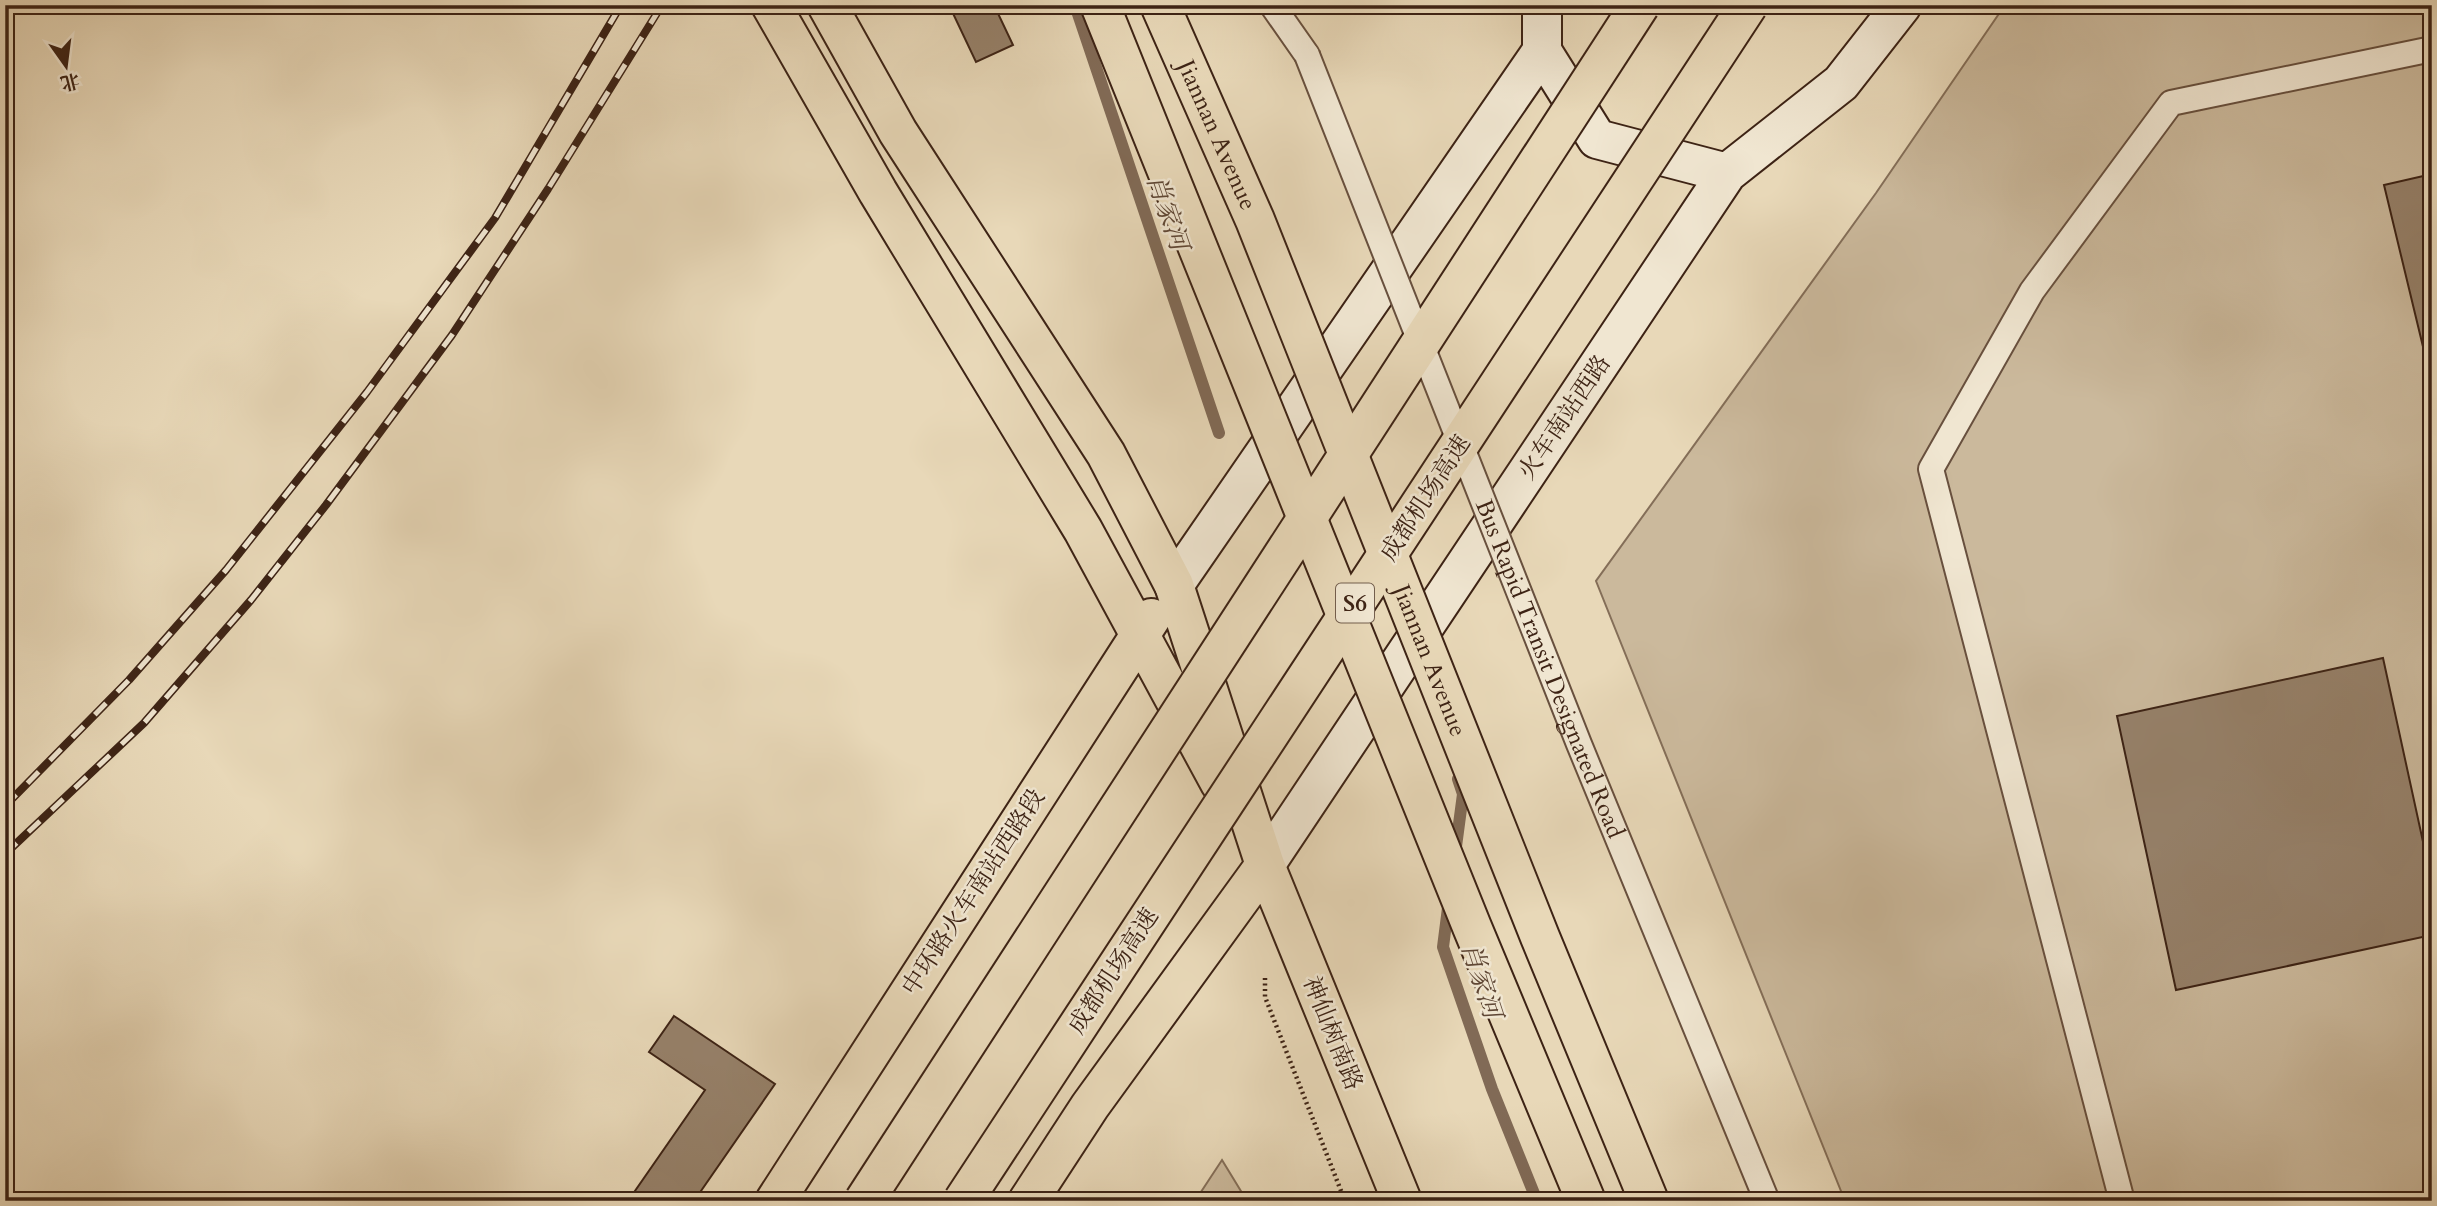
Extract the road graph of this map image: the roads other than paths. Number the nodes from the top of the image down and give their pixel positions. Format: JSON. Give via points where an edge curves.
{"nodes":[{"id":1,"x":771,"y":5,"type":"edge"},
{"id":2,"x":827,"y":5,"type":"edge"},
{"id":3,"x":1100,"y":5,"type":"edge"},
{"id":4,"x":1160,"y":5,"type":"edge"},
{"id":5,"x":1272,"y":5,"type":"edge"},
{"id":6,"x":1286,"y":5,"type":"edge"},
{"id":7,"x":1542,"y":5,"type":"edge"},
{"id":8,"x":1640,"y":5,"type":"edge"},
{"id":9,"x":1748,"y":5,"type":"edge"},
{"id":10,"x":1902,"y":5,"type":"edge"},
{"id":11,"x":2432,"y":49,"type":"edge"},
{"id":12,"x":1542,"y":51,"type":"junction"},
{"id":13,"x":1307,"y":55,"type":"junction"},
{"id":14,"x":1727,"y":173,"type":"junction"},
{"id":15,"x":1174,"y":585,"type":"junction"},
{"id":16,"x":1139,"y":636,"type":"junction"},
{"id":17,"x":1265,"y":865,"type":"junction"},
{"id":18,"x":775,"y":1201,"type":"edge"},
{"id":19,"x":864,"y":1201,"type":"edge"},
{"id":20,"x":962,"y":1201,"type":"edge"},
{"id":21,"x":1028,"y":1201,"type":"edge"},
{"id":22,"x":1402,"y":1201,"type":"edge"},
{"id":23,"x":1586,"y":1201,"type":"edge"},
{"id":24,"x":1649,"y":1201,"type":"edge"},
{"id":25,"x":1767,"y":1201,"type":"edge"},
{"id":26,"x":2122,"y":1201,"type":"edge"}],
"edges":[{"from":1,"to":16,"type":"main road","via":[[878,192],[1083,530]]},
{"from":2,"to":15,"type":"main road","via":[[898,132],[1106,454]]},
{"from":3,"to":23,"type":"main road","bridge":true},
{"from":4,"to":24,"type":"main road","name":"Jiannan Avenue","bridge":true,"via":[[1255,220]]},
{"from":5,"to":13,"type":"lane","name":"Bus Rapid Transit Designated Road"},
{"from":6,"to":13,"type":"lane","name":"Bus Rapid Transit Designated Road"},
{"from":7,"to":12,"type":"main road"},
{"from":8,"to":19,"type":"main road","bridge":true},
{"from":9,"to":20,"type":"main road","name":"成都机场高速","number":"S6","bridge":true},
{"from":10,"to":14,"type":"main road","name":"火车南站西路","via":[[1842,83]]},
{"from":11,"to":26,"type":"lane","via":[[2171,103],[2032,291],[1931,469]]},
{"from":12,"to":14,"type":"main road","via":[[1597,139]]},
{"from":12,"to":15,"type":"main road"},
{"from":13,"to":25,"type":"lane","name":"Bus Rapid Transit Designated Road","bridge":true,"via":[[1579,744]]},
{"from":14,"to":17,"type":"main road","name":"火车南站西路"},
{"from":15,"to":16,"type":"main road","name":"中环路火车南站西路段"},
{"from":15,"to":17,"type":"main road"},
{"from":16,"to":17,"type":"main road"},
{"from":16,"to":18,"type":"main road","name":"中环路火车南站西路段"},
{"from":17,"to":21,"type":"main road","via":[[1090,1106]]},
{"from":17,"to":22,"type":"main road","name":"神仙树南路"}]}
